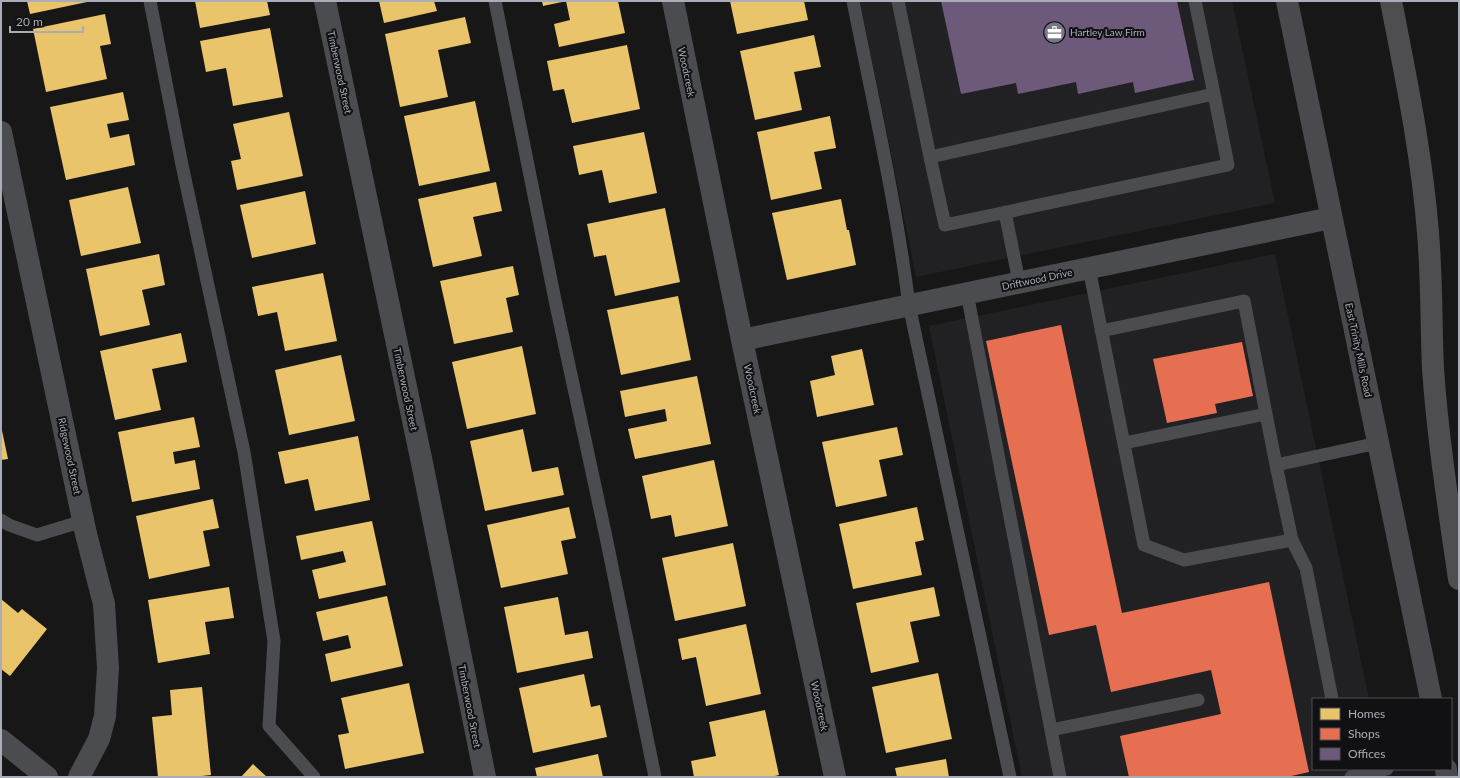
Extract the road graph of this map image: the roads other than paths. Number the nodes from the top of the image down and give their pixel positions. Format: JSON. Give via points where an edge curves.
{"nodes":[{"id":1,"x":150,"y":1,"type":"edge"},
{"id":2,"x":325,"y":1,"type":"edge"},
{"id":3,"x":495,"y":1,"type":"edge"},
{"id":4,"x":673,"y":1,"type":"edge"},
{"id":5,"x":853,"y":1,"type":"edge"},
{"id":6,"x":898,"y":1,"type":"edge"},
{"id":7,"x":1195,"y":1,"type":"edge"},
{"id":8,"x":1287,"y":1,"type":"edge"},
{"id":9,"x":1391,"y":1,"type":"edge"},
{"id":10,"x":1214,"y":94,"type":"junction"},
{"id":11,"x":1,"y":132,"type":"edge"},
{"id":12,"x":930,"y":157,"type":"junction"},
{"id":13,"x":1005,"y":212,"type":"junction"},
{"id":14,"x":1331,"y":218,"type":"junction"},
{"id":15,"x":1089,"y":268,"type":"junction"},
{"id":16,"x":1019,"y":282,"type":"junction"},
{"id":17,"x":967,"y":293,"type":"junction"},
{"id":18,"x":909,"y":305,"type":"junction"},
{"id":19,"x":1101,"y":331,"type":"junction"},
{"id":20,"x":742,"y":340,"type":"junction"},
{"id":21,"x":1266,"y":414,"type":"junction"},
{"id":22,"x":1378,"y":442,"type":"junction"},
{"id":23,"x":1124,"y":443,"type":"junction"},
{"id":24,"x":1276,"y":465,"type":"junction"},
{"id":25,"x":1,"y":520,"type":"edge"},
{"id":26,"x":84,"y":521,"type":"junction"},
{"id":27,"x":1292,"y":540,"type":"junction"},
{"id":28,"x":1459,"y":579,"type":"edge"},
{"id":29,"x":1332,"y":698,"type":"edge"},
{"id":30,"x":1431,"y":698,"type":"edge"},
{"id":31,"x":1198,"y":700,"type":"dead end"},
{"id":32,"x":1051,"y":730,"type":"junction"},
{"id":33,"x":1,"y":740,"type":"edge"},
{"id":34,"x":1382,"y":770,"type":"edge"},
{"id":35,"x":47,"y":777,"type":"edge"},
{"id":36,"x":79,"y":777,"type":"edge"},
{"id":37,"x":314,"y":777,"type":"edge"},
{"id":38,"x":485,"y":777,"type":"edge"},
{"id":39,"x":655,"y":777,"type":"edge"},
{"id":40,"x":835,"y":777,"type":"edge"},
{"id":41,"x":1010,"y":777,"type":"edge"},
{"id":42,"x":1060,"y":777,"type":"edge"},
{"id":43,"x":1349,"y":777,"type":"edge"}],
"edges":[{"from":1,"to":37,"type":"lane","via":[[182,165],[246,460],[274,641],[269,726]]},
{"from":2,"to":38,"type":"street","name":"Timberwood Street","via":[[424,471]]},
{"from":3,"to":39,"type":"lane"},
{"from":4,"to":20,"type":"street","name":"Woodcreek"},
{"from":5,"to":18,"type":"lane","via":[[887,173]]},
{"from":6,"to":12,"type":"lane"},
{"from":7,"to":10,"type":"lane"},
{"from":8,"to":14,"type":"main road","name":"East Trinity Mills Road"},
{"from":9,"to":28,"type":"highway","via":[[1422,173],[1428,234],[1434,370],[1443,464]]},
{"from":10,"to":12,"type":"lane"},
{"from":10,"to":13,"type":"lane","via":[[1228,166]]},
{"from":11,"to":26,"type":"street","name":"Ridgewood Street"},
{"from":12,"to":13,"type":"lane","via":[[945,225]]},
{"from":13,"to":16,"type":"lane"},
{"from":14,"to":15,"type":"street","name":"Driftwood Drive"},
{"from":14,"to":22,"type":"main road","name":"East Trinity Mills Road"},
{"from":15,"to":16,"type":"street","name":"Driftwood Drive"},
{"from":15,"to":19,"type":"lane"},
{"from":16,"to":17,"type":"street","name":"Driftwood Drive"},
{"from":17,"to":18,"type":"street","name":"Driftwood Drive"},
{"from":17,"to":32,"type":"lane"},
{"from":18,"to":20,"type":"street","name":"Driftwood Drive"},
{"from":18,"to":41,"type":"lane"},
{"from":19,"to":21,"type":"lane","via":[[1244,301]]},
{"from":19,"to":23,"type":"lane"},
{"from":20,"to":40,"type":"street","name":"Woodcreek"},
{"from":21,"to":23,"type":"lane"},
{"from":21,"to":24,"type":"lane"},
{"from":22,"to":24,"type":"lane"},
{"from":22,"to":30,"type":"main road","name":"East Trinity Mills Road"},
{"from":23,"to":27,"type":"lane","via":[[1144,545],[1184,560]]},
{"from":24,"to":27,"type":"lane"},
{"from":25,"to":26,"type":"lane","via":[[37,534]]},
{"from":26,"to":36,"type":"street","name":"Ridgewood Street","via":[[104,604],[108,668],[105,716],[99,739]]},
{"from":27,"to":29,"type":"lane","via":[[1306,568]]},
{"from":31,"to":32,"type":"lane"},
{"from":32,"to":42,"type":"lane"},
{"from":33,"to":35,"type":"street"},
{"from":34,"to":43,"type":"lane"}]}
